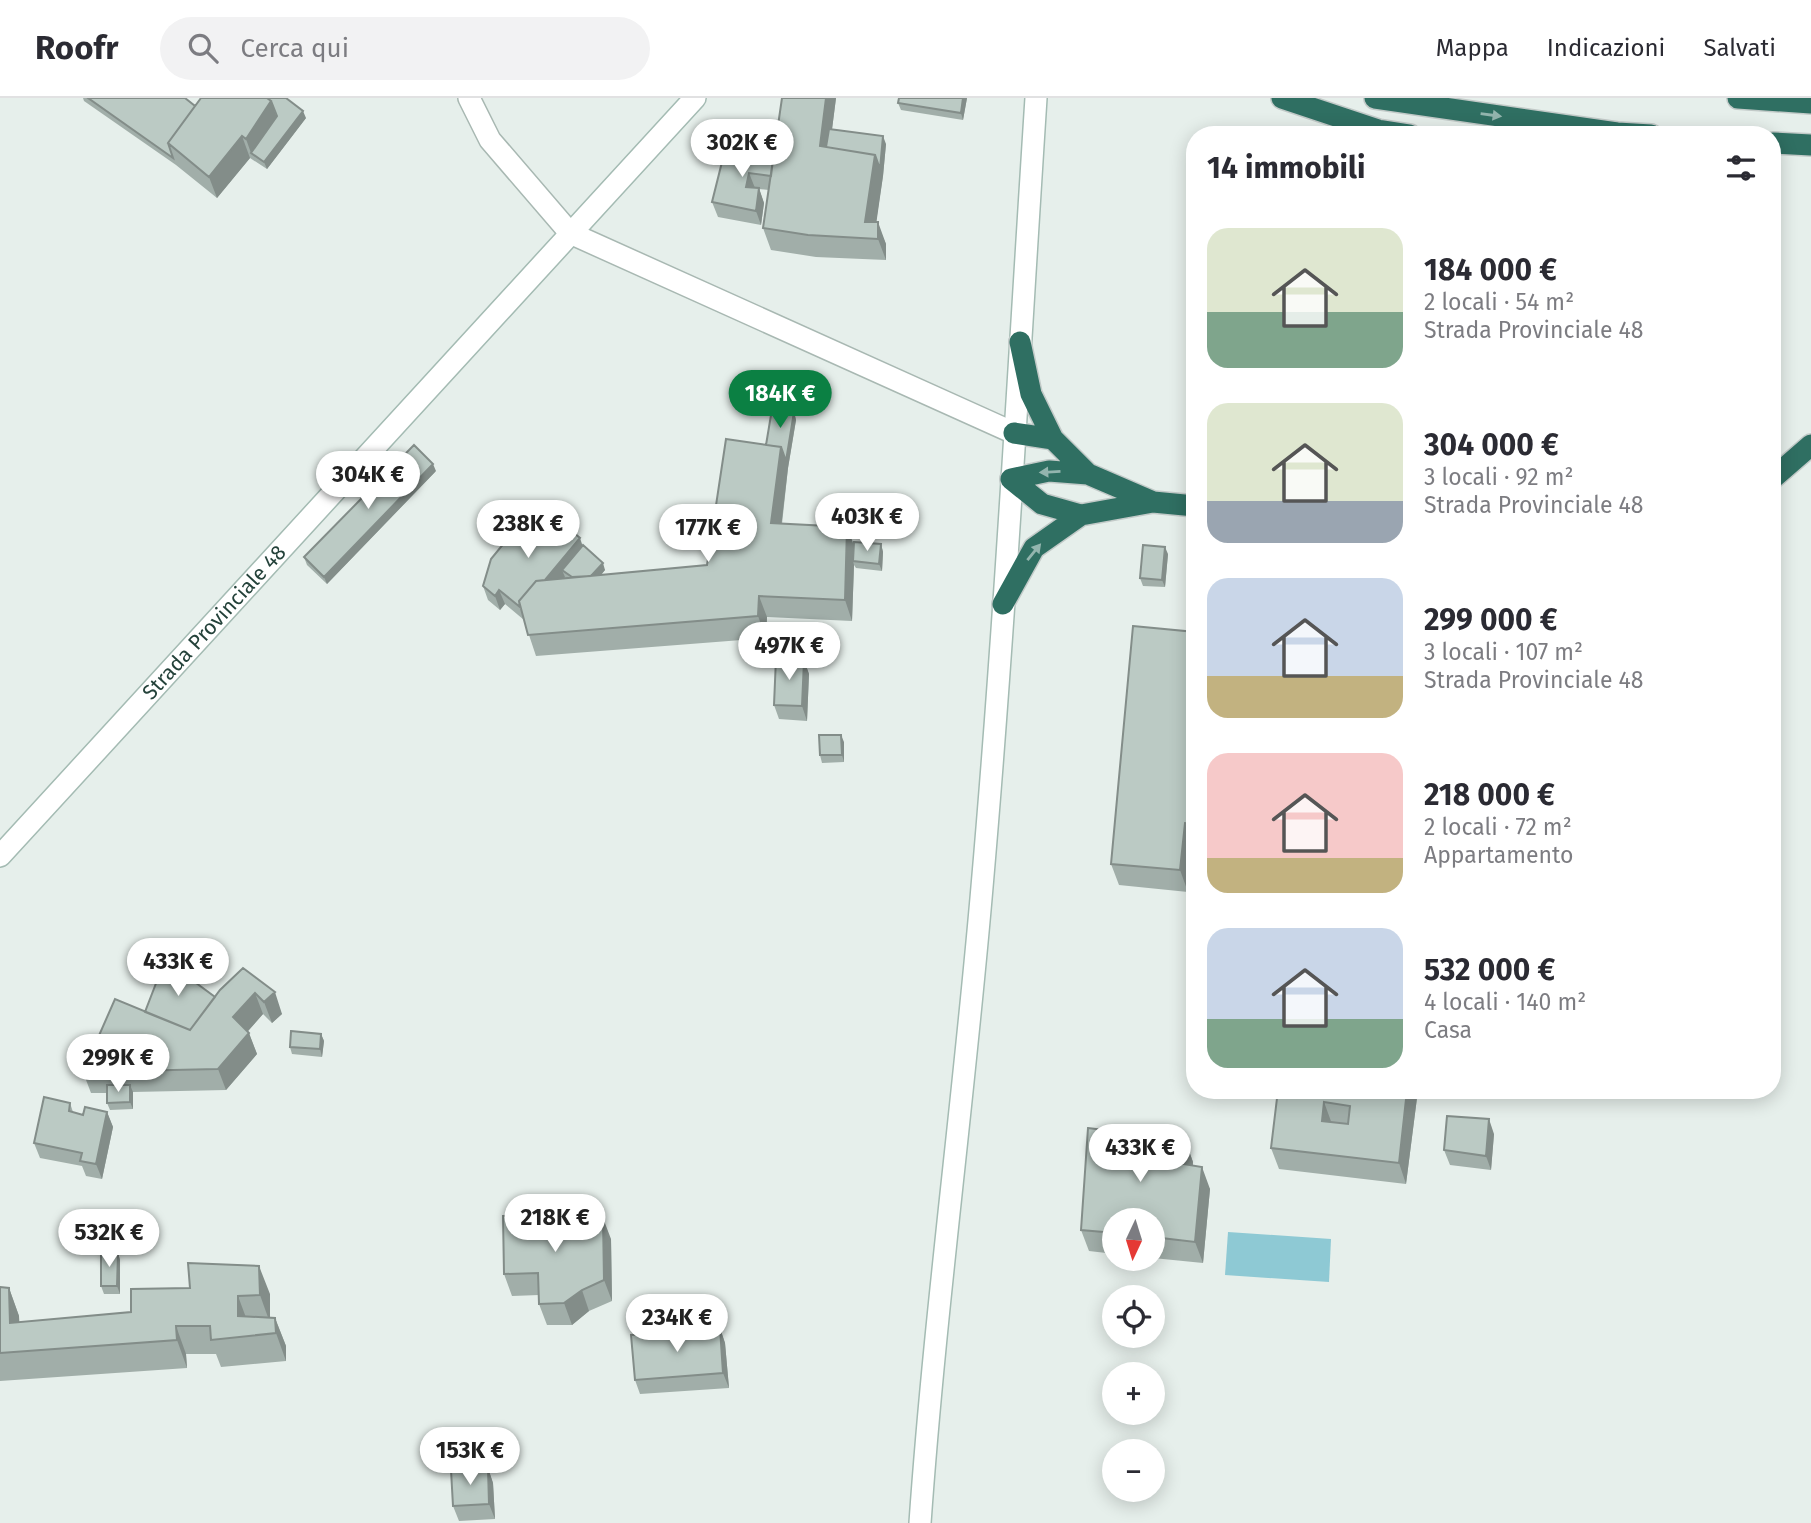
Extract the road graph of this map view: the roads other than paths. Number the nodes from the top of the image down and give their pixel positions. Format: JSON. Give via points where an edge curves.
{"nodes":[{"id":1,"x":469,"y":98,"type":"edge"},
{"id":2,"x":695,"y":98,"type":"edge"},
{"id":3,"x":1036,"y":98,"type":"edge"},
{"id":4,"x":1282,"y":98,"type":"edge"},
{"id":5,"x":1375,"y":98,"type":"edge"},
{"id":6,"x":1738,"y":98,"type":"edge"},
{"id":7,"x":1811,"y":103,"type":"edge"},
{"id":8,"x":1366,"y":126,"type":"edge"},
{"id":9,"x":1569,"y":126,"type":"edge"},
{"id":10,"x":1781,"y":143,"type":"edge"},
{"id":11,"x":1811,"y":145,"type":"edge"},
{"id":12,"x":570,"y":233,"type":"junction"},
{"id":13,"x":1020,"y":342,"type":"junction"},
{"id":14,"x":1014,"y":433,"type":"junction"},
{"id":15,"x":1052,"y":439,"type":"junction"},
{"id":16,"x":1811,"y":445,"type":"edge"},
{"id":17,"x":1781,"y":471,"type":"edge"},
{"id":18,"x":1088,"y":474,"type":"junction"},
{"id":19,"x":1011,"y":479,"type":"junction"},
{"id":20,"x":1153,"y":502,"type":"junction"},
{"id":21,"x":1186,"y":505,"type":"edge"},
{"id":22,"x":1081,"y":515,"type":"junction"},
{"id":23,"x":1003,"y":604,"type":"junction"},
{"id":24,"x":0,"y":856,"type":"edge"},
{"id":25,"x":920,"y":1523,"type":"edge"}],
"edges":[{"from":1,"to":12,"type":"main road","via":[[490,140]]},
{"from":2,"to":12,"type":"main road","name":"Strada Provinciale 48"},
{"from":3,"to":13,"type":"main road"},
{"from":4,"to":8,"type":"highway"},
{"from":5,"to":9,"type":"highway","one_way":true},
{"from":6,"to":7,"type":"highway"},
{"from":10,"to":11,"type":"highway"},
{"from":12,"to":14,"type":"main road"},
{"from":12,"to":24,"type":"main road","name":"Strada Provinciale 48"},
{"from":13,"to":14,"type":"main road"},
{"from":13,"to":15,"type":"highway","via":[[1031,394]]},
{"from":14,"to":15,"type":"highway"},
{"from":14,"to":19,"type":"main road"},
{"from":15,"to":18,"type":"highway"},
{"from":16,"to":17,"type":"highway"},
{"from":18,"to":19,"type":"highway","one_way":true,"via":[[1049,471]]},
{"from":18,"to":20,"type":"highway"},
{"from":19,"to":22,"type":"highway","via":[[1042,504]]},
{"from":19,"to":23,"type":"main road"},
{"from":20,"to":21,"type":"highway"},
{"from":20,"to":22,"type":"highway"},
{"from":23,"to":22,"type":"highway","one_way":true,"via":[[1034,548]]},
{"from":23,"to":25,"type":"main road","via":[[982,888],[930,1382]]}]}
